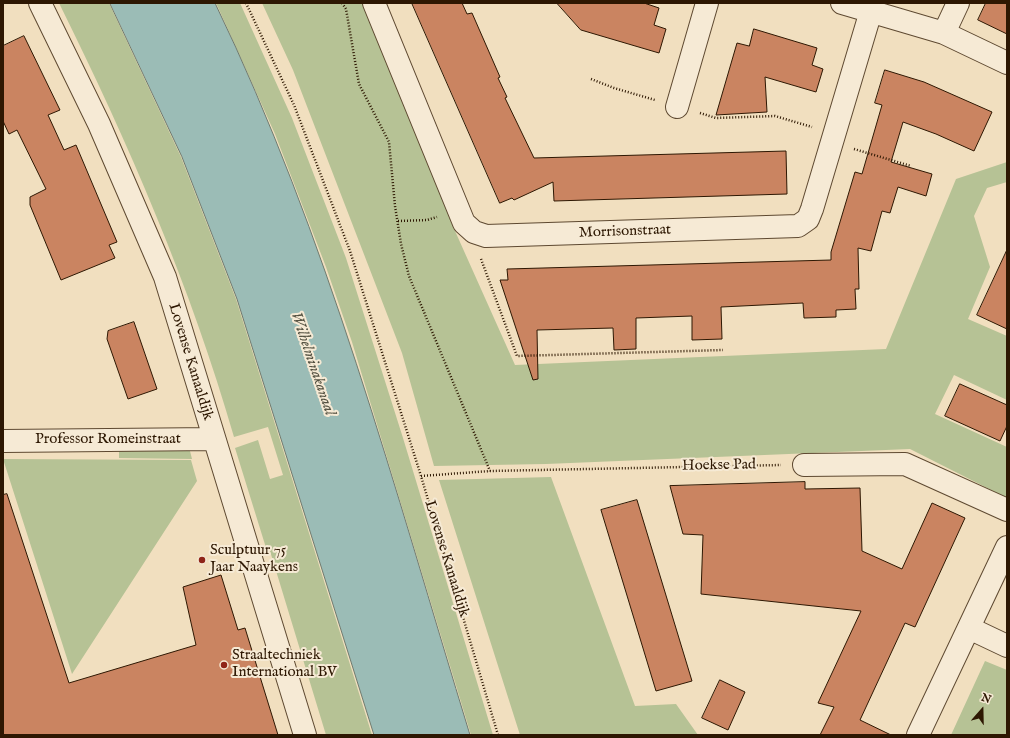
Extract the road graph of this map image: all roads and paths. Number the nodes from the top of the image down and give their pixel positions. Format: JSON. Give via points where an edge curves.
{"nodes":[{"id":1,"x":40,"y":3,"type":"edge"},
{"id":2,"x":246,"y":3,"type":"edge"},
{"id":3,"x":342,"y":3,"type":"edge"},
{"id":4,"x":374,"y":3,"type":"edge"},
{"id":5,"x":707,"y":3,"type":"edge"},
{"id":6,"x":842,"y":3,"type":"edge"},
{"id":7,"x":958,"y":3,"type":"edge"},
{"id":8,"x":871,"y":11,"type":"junction"},
{"id":9,"x":944,"y":34,"type":"junction"},
{"id":10,"x":1007,"y":63,"type":"edge"},
{"id":11,"x":590,"y":79,"type":"dead end"},
{"id":12,"x":678,"y":106,"type":"junction"},
{"id":13,"x":834,"y":139,"type":"junction"},
{"id":14,"x":911,"y":166,"type":"dead end"},
{"id":15,"x":460,"y":208,"type":"junction"},
{"id":16,"x":398,"y":221,"type":"junction"},
{"id":17,"x":486,"y":236,"type":"junction"},
{"id":18,"x":723,"y":350,"type":"dead end"},
{"id":19,"x":213,"y":439,"type":"junction"},
{"id":20,"x":3,"y":441,"type":"edge"},
{"id":21,"x":804,"y":465,"type":"joint"},
{"id":22,"x":490,"y":471,"type":"junction"},
{"id":23,"x":421,"y":476,"type":"junction"},
{"id":24,"x":1007,"y":510,"type":"edge"},
{"id":25,"x":1007,"y":547,"type":"edge"},
{"id":26,"x":969,"y":628,"type":"junction"},
{"id":27,"x":1007,"y":646,"type":"edge"},
{"id":28,"x":305,"y":735,"type":"edge"},
{"id":29,"x":498,"y":735,"type":"edge"},
{"id":30,"x":918,"y":735,"type":"edge"}],
"edges":[{"from":1,"to":19,"type":"street","name":"Lovense Kanaaldijk","via":[[99,124],[164,277]]},
{"from":2,"to":23,"type":"path","name":"Lovense Kanaaldijk","via":[[294,105],[350,251]]},
{"from":3,"to":16,"type":"path","via":[[346,9],[359,84],[389,142]]},
{"from":4,"to":15,"type":"street","name":"Morrisonstraat"},
{"from":5,"to":12,"type":"street"},
{"from":6,"to":8,"type":"street"},
{"from":7,"to":9,"type":"street"},
{"from":8,"to":9,"type":"street"},
{"from":8,"to":13,"type":"street","name":"Morrisonstraat"},
{"from":9,"to":10,"type":"street"},
{"from":11,"to":12,"type":"path"},
{"from":12,"to":13,"type":"path","via":[[716,118],[776,116]]},
{"from":13,"to":14,"type":"path"},
{"from":13,"to":17,"type":"street","name":"Morrisonstraat","via":[[808,219],[798,226]]},
{"from":15,"to":16,"type":"path","via":[[427,220]]},
{"from":15,"to":17,"type":"street","name":"Morrisonstraat","via":[[464,223],[474,232]]},
{"from":16,"to":22,"type":"path","via":[[410,276]]},
{"from":17,"to":18,"type":"path","via":[[479,254],[517,356]]},
{"from":19,"to":20,"type":"street","name":"Professor Romeinstraat"},
{"from":19,"to":28,"type":"street","name":"Lovense Kanaaldijk"},
{"from":21,"to":22,"type":"path","name":"Hoekse Pad"},
{"from":21,"to":24,"type":"street","via":[[905,464]]},
{"from":22,"to":23,"type":"path","name":"Hoekse Pad"},
{"from":23,"to":29,"type":"path","name":"Lovense Kanaaldijk"},
{"from":25,"to":26,"type":"street"},
{"from":26,"to":27,"type":"street"},
{"from":26,"to":30,"type":"street"}]}
